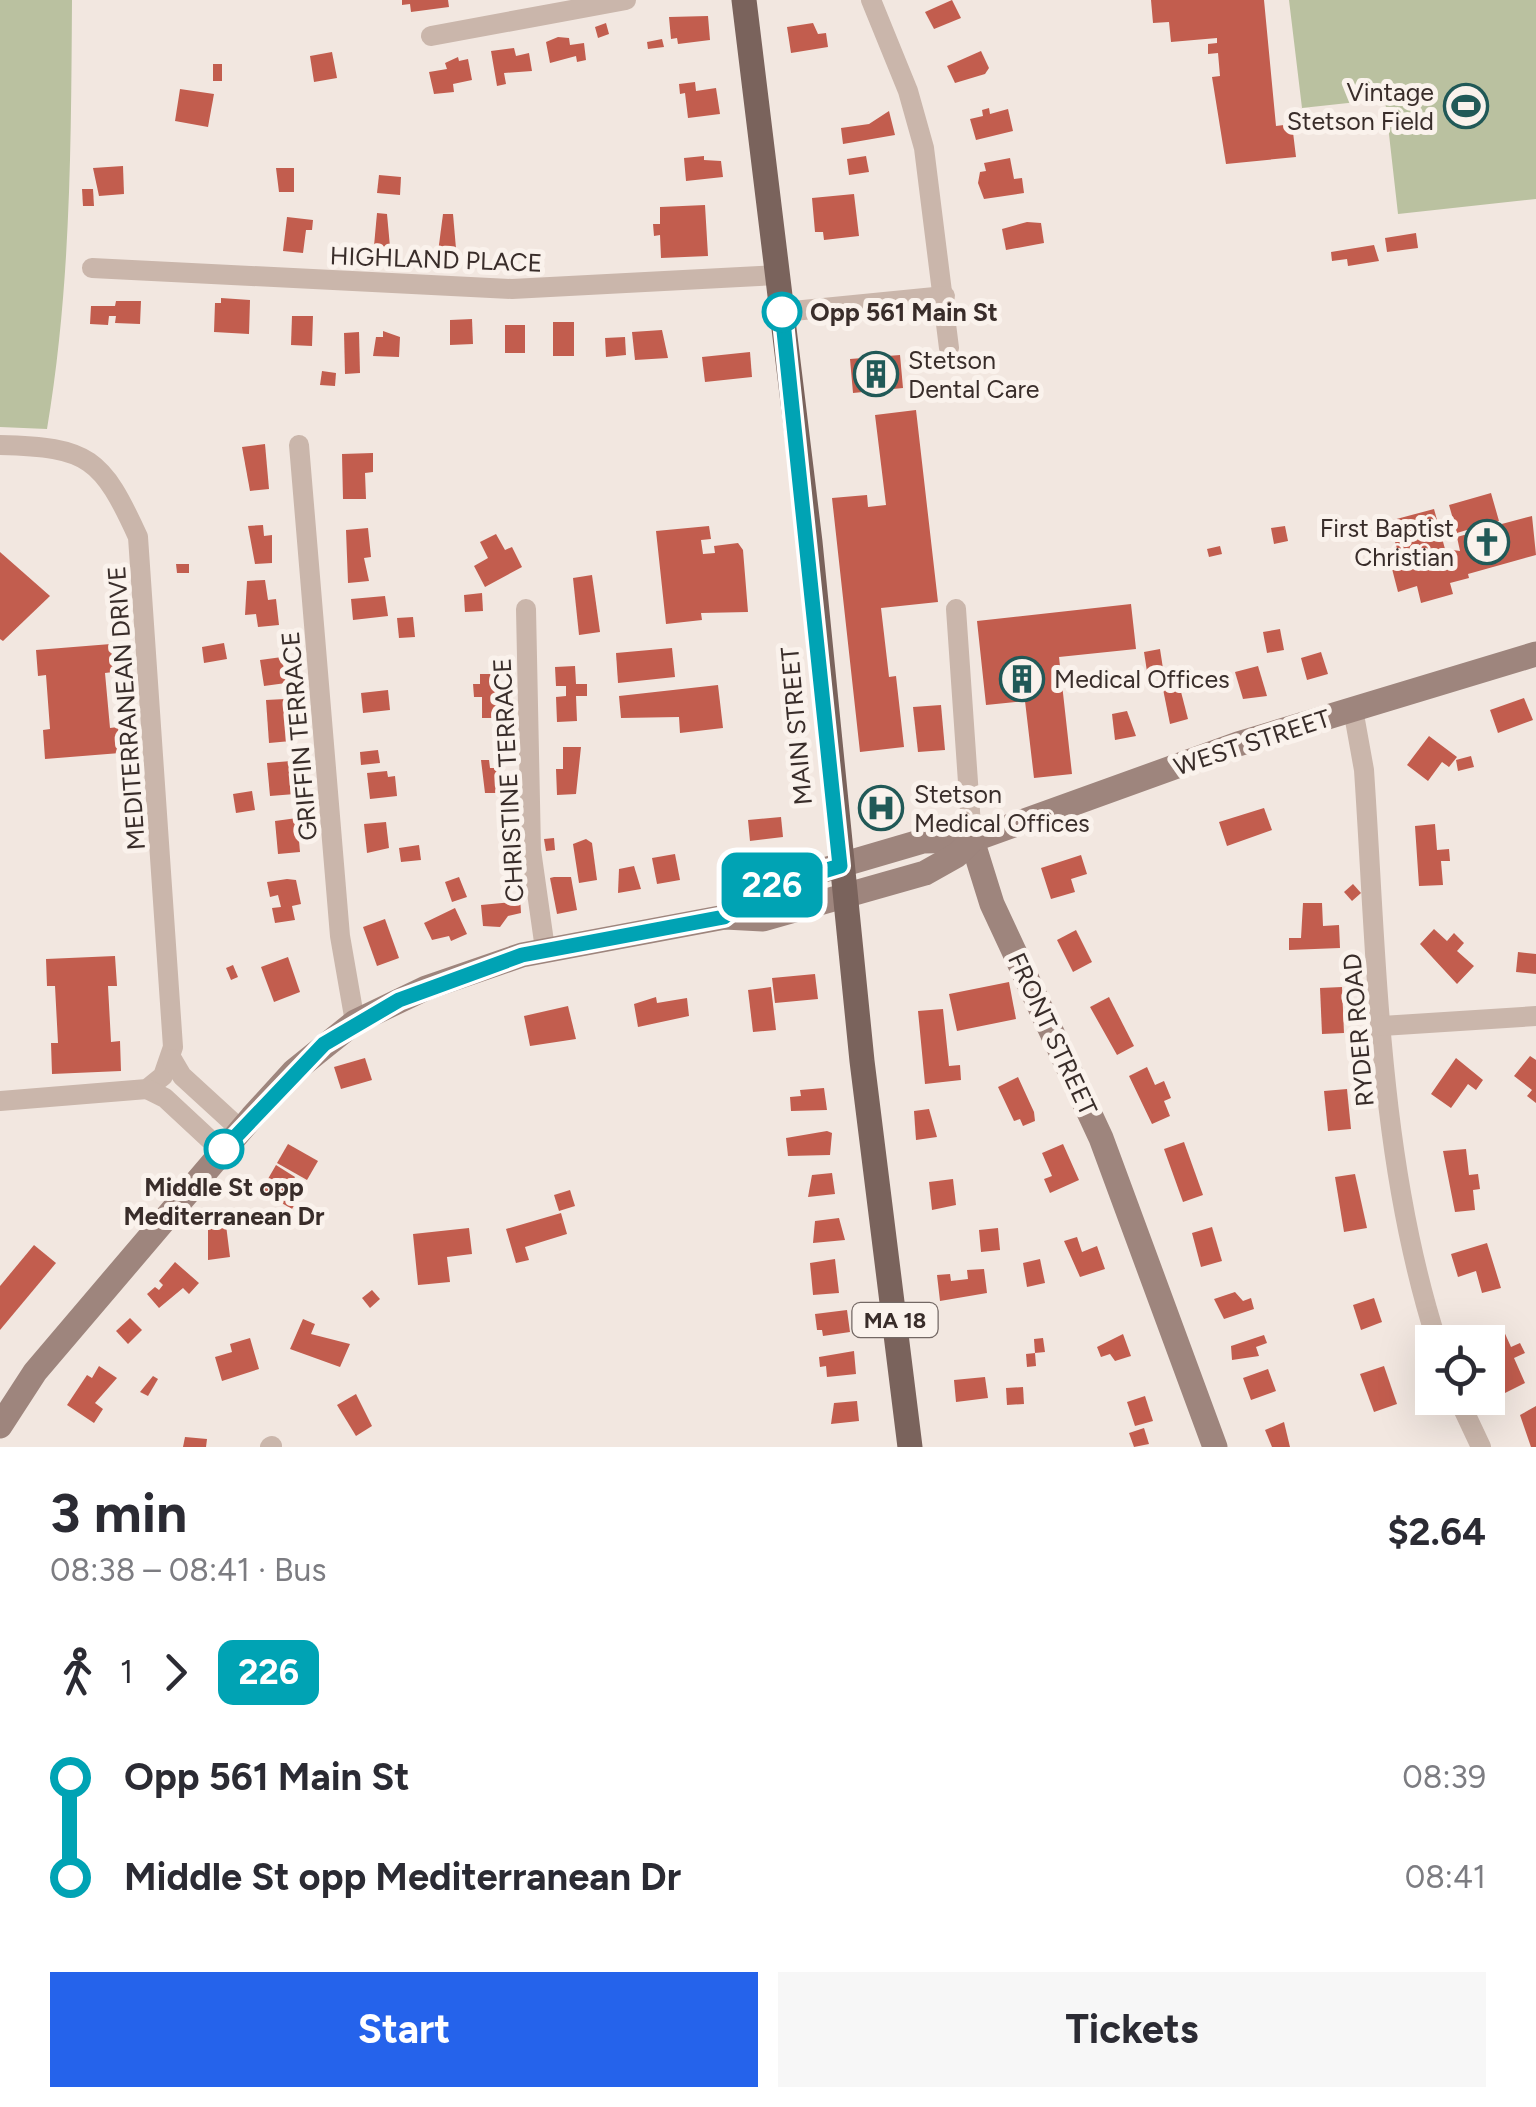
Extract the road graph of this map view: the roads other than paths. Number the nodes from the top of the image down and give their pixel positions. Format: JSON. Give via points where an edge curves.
{"nodes":[{"id":1,"x":626,"y":0,"type":"edge"},
{"id":2,"x":744,"y":0,"type":"edge"},
{"id":3,"x":871,"y":0,"type":"edge"},
{"id":4,"x":431,"y":36,"type":"dead end"},
{"id":5,"x":92,"y":268,"type":"dead end"},
{"id":6,"x":778,"y":275,"type":"junction"},
{"id":7,"x":944,"y":296,"type":"junction"},
{"id":8,"x":782,"y":312,"type":"junction"},
{"id":9,"x":950,"y":348,"type":"dead end"},
{"id":10,"x":0,"y":445,"type":"edge"},
{"id":11,"x":299,"y":445,"type":"dead end"},
{"id":12,"x":526,"y":609,"type":"dead end"},
{"id":13,"x":956,"y":609,"type":"dead end"},
{"id":14,"x":1536,"y":654,"type":"edge"},
{"id":15,"x":1353,"y":709,"type":"junction"},
{"id":16,"x":972,"y":840,"type":"junction"},
{"id":17,"x":840,"y":866,"type":"junction"},
{"id":18,"x":844,"y":896,"type":"junction"},
{"id":19,"x":724,"y":917,"type":"junction"},
{"id":20,"x":545,"y":949,"type":"junction"},
{"id":21,"x":1536,"y":1016,"type":"edge"},
{"id":22,"x":355,"y":1022,"type":"junction"},
{"id":23,"x":1382,"y":1026,"type":"junction"},
{"id":24,"x":172,"y":1059,"type":"junction"},
{"id":25,"x":147,"y":1089,"type":"junction"},
{"id":26,"x":0,"y":1101,"type":"edge"},
{"id":27,"x":241,"y":1130,"type":"junction"},
{"id":28,"x":222,"y":1152,"type":"junction"},
{"id":29,"x":1433,"y":1325,"type":"edge"},
{"id":30,"x":1466,"y":1415,"type":"edge"},
{"id":31,"x":0,"y":1426,"type":"edge"},
{"id":32,"x":910,"y":1447,"type":"edge"},
{"id":33,"x":1216,"y":1447,"type":"edge"},
{"id":34,"x":1481,"y":1447,"type":"edge"}],
"edges":[{"from":1,"to":4,"type":"street"},
{"from":2,"to":6,"type":"main road","name":"MAIN STREET","number":"MA 18"},
{"from":3,"to":7,"type":"street","via":[[920,129]]},
{"from":5,"to":6,"type":"street","name":"HIGHLAND PLACE","via":[[512,289]]},
{"from":6,"to":8,"type":"main road","name":"MAIN STREET","number":"MA 18"},
{"from":7,"to":8,"type":"street"},
{"from":7,"to":9,"type":"street"},
{"from":8,"to":17,"type":"main road","name":"MAIN STREET","number":"MA 18"},
{"from":10,"to":24,"type":"street","name":"MEDITERRANEAN DRIVE","via":[[68,451],[90,461],[119,493],[138,537]]},
{"from":11,"to":22,"type":"street","name":"GRIFFIN TERRACE","via":[[340,936]]},
{"from":12,"to":20,"type":"street","name":"CHRISTINE TERRACE","via":[[532,850]]},
{"from":13,"to":16,"type":"street","name":"FRONT STREET"},
{"from":14,"to":15,"type":"main road","name":"WEST STREET"},
{"from":15,"to":16,"type":"main road","name":"WEST STREET"},
{"from":15,"to":23,"type":"street","name":"RYDER ROAD","via":[[1364,770]]},
{"from":16,"to":17,"type":"main road","via":[[923,841]]},
{"from":16,"to":18,"type":"main road","via":[[937,868]]},
{"from":16,"to":33,"type":"main road","name":"FRONT STREET","via":[[992,904],[1101,1138]]},
{"from":17,"to":18,"type":"main road","name":"MAIN STREET","number":"MA 18"},
{"from":17,"to":19,"type":"main road","via":[[755,892]]},
{"from":18,"to":19,"type":"main road","via":[[763,918]]},
{"from":18,"to":32,"type":"main road","name":"MAIN STREET","number":"MA 18"},
{"from":19,"to":20,"type":"main road"},
{"from":20,"to":22,"type":"main road","via":[[426,988]]},
{"from":21,"to":23,"type":"street"},
{"from":22,"to":27,"type":"main road","via":[[294,1071]]},
{"from":23,"to":29,"type":"street","name":"RYDER ROAD","via":[[1402,1209]]},
{"from":24,"to":25,"type":"street"},
{"from":24,"to":27,"type":"street"},
{"from":25,"to":26,"type":"street"},
{"from":25,"to":28,"type":"street"},
{"from":27,"to":28,"type":"main road"},
{"from":28,"to":31,"type":"main road","via":[[35,1372]]},
{"from":30,"to":34,"type":"street"}]}
